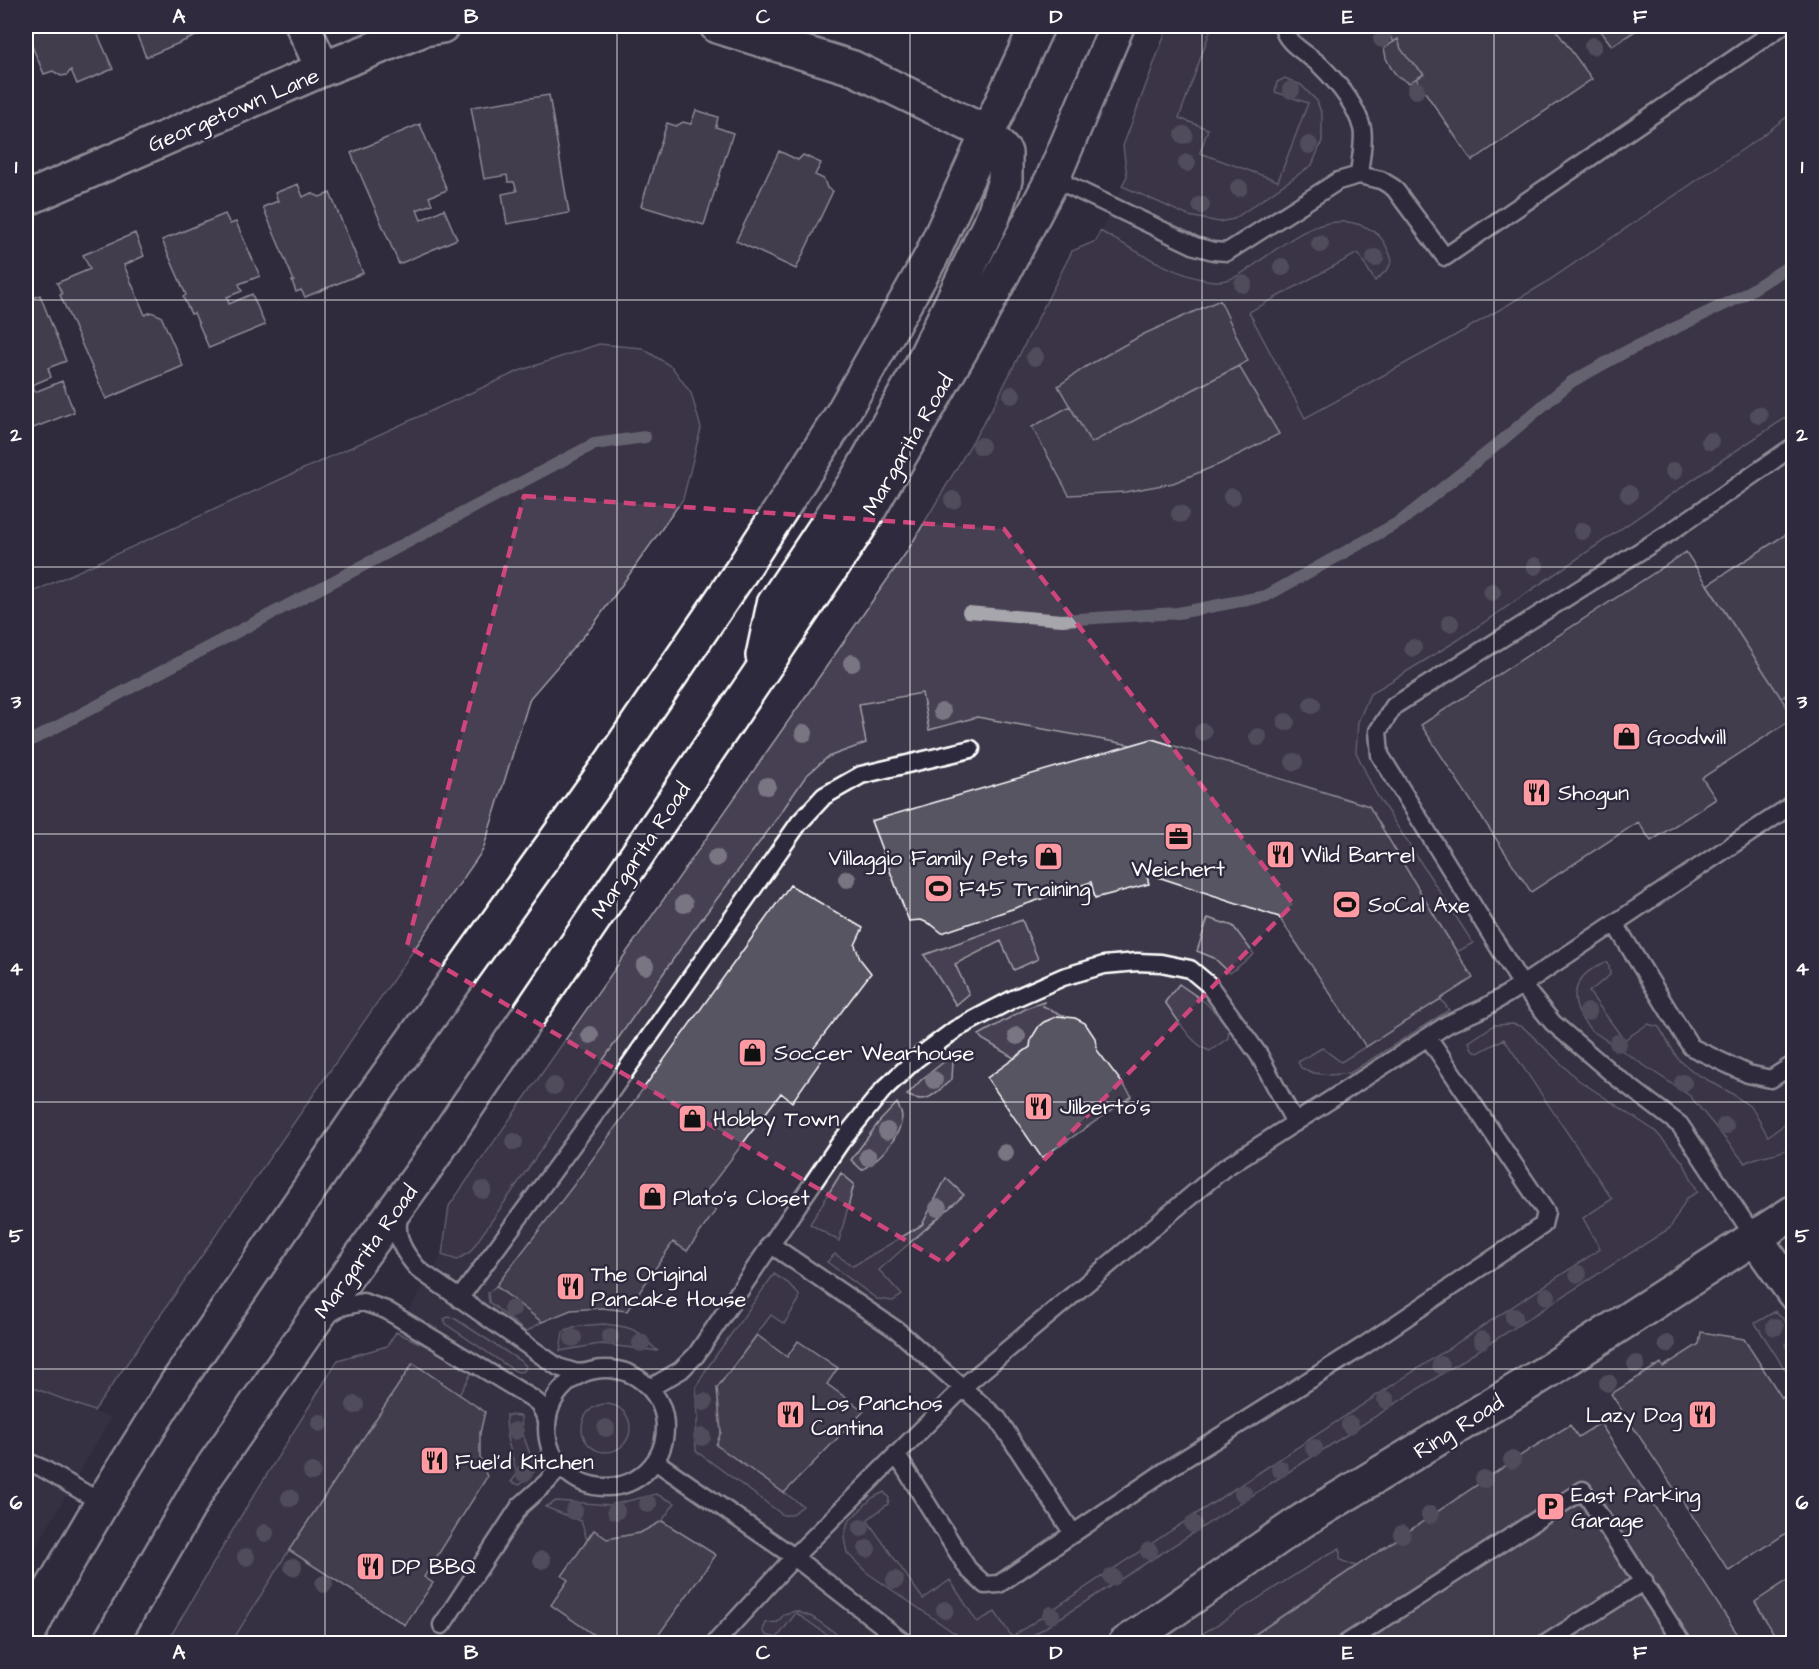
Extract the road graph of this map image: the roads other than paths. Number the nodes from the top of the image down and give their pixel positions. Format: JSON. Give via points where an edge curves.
{"nodes":[{"id":1,"x":303,"y":26,"type":"edge"},
{"id":2,"x":442,"y":26,"type":"edge"},
{"id":3,"x":717,"y":26,"type":"edge"},
{"id":4,"x":1037,"y":26,"type":"edge"},
{"id":5,"x":1117,"y":26,"type":"edge"},
{"id":6,"x":1283,"y":26,"type":"edge"},
{"id":7,"x":1782,"y":26,"type":"edge"},
{"id":8,"x":323,"y":69,"type":"junction"},
{"id":9,"x":987,"y":133,"type":"junction"},
{"id":10,"x":1359,"y":175,"type":"junction"},
{"id":11,"x":1053,"y":178,"type":"junction"},
{"id":12,"x":26,"y":199,"type":"edge"},
{"id":13,"x":1794,"y":446,"type":"edge"},
{"id":14,"x":759,"y":672,"type":"junction"},
{"id":15,"x":971,"y":749,"type":"dead end"},
{"id":16,"x":1794,"y":802,"type":"edge"},
{"id":17,"x":1615,"y":924,"type":"junction"},
{"id":18,"x":1522,"y":985,"type":"junction"},
{"id":19,"x":1428,"y":1037,"type":"junction"},
{"id":20,"x":1794,"y":1064,"type":"edge"},
{"id":21,"x":1294,"y":1123,"type":"junction"},
{"id":22,"x":403,"y":1198,"type":"junction"},
{"id":23,"x":1794,"y":1212,"type":"edge"},
{"id":24,"x":1755,"y":1238,"type":"junction"},
{"id":25,"x":770,"y":1244,"type":"junction"},
{"id":26,"x":1794,"y":1293,"type":"edge"},
{"id":27,"x":459,"y":1299,"type":"junction"},
{"id":28,"x":312,"y":1324,"type":"junction"},
{"id":29,"x":588,"y":1371,"type":"junction"},
{"id":30,"x":650,"y":1388,"type":"junction"},
{"id":31,"x":962,"y":1389,"type":"junction"},
{"id":32,"x":547,"y":1420,"type":"junction"},
{"id":33,"x":896,"y":1454,"type":"junction"},
{"id":34,"x":26,"y":1461,"type":"edge"},
{"id":35,"x":655,"y":1461,"type":"junction"},
{"id":36,"x":561,"y":1466,"type":"junction"},
{"id":37,"x":102,"y":1503,"type":"junction"},
{"id":38,"x":1072,"y":1532,"type":"junction"},
{"id":39,"x":794,"y":1557,"type":"junction"},
{"id":40,"x":1644,"y":1581,"type":"junction"},
{"id":41,"x":442,"y":1625,"type":"dead end"},
{"id":42,"x":26,"y":1639,"type":"edge"},
{"id":43,"x":109,"y":1644,"type":"edge"},
{"id":44,"x":714,"y":1644,"type":"edge"},
{"id":45,"x":906,"y":1644,"type":"edge"},
{"id":46,"x":1125,"y":1644,"type":"edge"},
{"id":47,"x":1346,"y":1644,"type":"edge"},
{"id":48,"x":1545,"y":1644,"type":"edge"},
{"id":49,"x":1683,"y":1644,"type":"edge"}],
"edges":[{"from":1,"to":8,"type":"main road"},
{"from":2,"to":8,"type":"main road","name":"Georgetown Lane","via":[[424,29]]},
{"from":3,"to":9,"type":"main road","via":[[853,68]]},
{"from":4,"to":9,"type":"main road"},
{"from":5,"to":11,"type":"main road","name":"Margarita Road"},
{"from":6,"to":10,"type":"lane","via":[[1291,41],[1320,65],[1349,101],[1363,129]]},
{"from":7,"to":10,"type":"lane","via":[[1445,257],[1394,188]]},
{"from":8,"to":12,"type":"main road","name":"Georgetown Lane"},
{"from":9,"to":14,"type":"main road","via":[[1005,153],[1005,180],[993,217],[921,366],[856,481],[774,604]]},
{"from":9,"to":37,"type":"main road","via":[[930,257],[841,416],[613,760],[373,1096],[191,1363]]},
{"from":10,"to":11,"type":"lane","via":[[1338,181],[1227,252],[1195,246]]},
{"from":11,"to":14,"type":"main road","name":"Margarita Road","via":[[980,317],[859,526]]},
{"from":13,"to":18,"type":"lane","via":[[1672,531],[1394,706],[1378,731],[1380,755]]},
{"from":14,"to":22,"type":"main road","name":"Margarita Road"},
{"from":15,"to":27,"type":"lane","via":[[861,775],[824,796],[811,809]]},
{"from":16,"to":17,"type":"lane"},
{"from":17,"to":18,"type":"lane"},
{"from":17,"to":20,"type":"lane","via":[[1691,1047],[1748,1074],[1772,1079]]},
{"from":18,"to":19,"type":"lane"},
{"from":18,"to":24,"type":"lane","via":[[1553,1023],[1680,1125]]},
{"from":19,"to":21,"type":"lane"},
{"from":19,"to":38,"type":"lane","via":[[1546,1212],[1544,1225],[1362,1347]]},
{"from":21,"to":25,"type":"lane","via":[[1259,1055],[1199,976],[1190,969],[1161,963],[1104,965],[1063,977],[1013,999],[956,1029],[916,1059],[883,1090],[840,1143]]},
{"from":21,"to":31,"type":"lane","via":[[1223,1169]]},
{"from":22,"to":27,"type":"lane","via":[[397,1221],[398,1238],[407,1256],[419,1270]]},
{"from":22,"to":28,"type":"main road","name":"Margarita Road"},
{"from":23,"to":24,"type":"main road","name":"Ring Road"},
{"from":24,"to":26,"type":"main road"},
{"from":24,"to":46,"type":"main road","name":"Ring Road","via":[[1548,1371],[1302,1521]]},
{"from":25,"to":30,"type":"lane","via":[[696,1355],[681,1370]]},
{"from":25,"to":31,"type":"lane","via":[[898,1331]]},
{"from":27,"to":29,"type":"lane","via":[[558,1367],[577,1373]]},
{"from":28,"to":32,"type":"lane","via":[[341,1307],[363,1302],[386,1310],[533,1399]]},
{"from":28,"to":43,"type":"main road","name":"Margarita Road","via":[[205,1479]]},
{"from":29,"to":30,"type":"lane","via":[[623,1371]]},
{"from":29,"to":32,"type":"lane","via":[[563,1387]]},
{"from":30,"to":35,"type":"lane","via":[[666,1427]]},
{"from":31,"to":33,"type":"lane"},
{"from":31,"to":38,"type":"lane","via":[[998,1419]]},
{"from":32,"to":36,"type":"lane","via":[[549,1445]]},
{"from":33,"to":38,"type":"lane","via":[[968,1569],[985,1585],[999,1584]]},
{"from":33,"to":39,"type":"lane"},
{"from":34,"to":37,"type":"lane"},
{"from":35,"to":36,"type":"lane","via":[[632,1481],[606,1487],[578,1480]]},
{"from":35,"to":39,"type":"lane"},
{"from":36,"to":41,"type":"lane","via":[[520,1506]]},
{"from":37,"to":42,"type":"main road"},
{"from":39,"to":44,"type":"lane"},
{"from":39,"to":45,"type":"lane"},
{"from":40,"to":47,"type":"lane","via":[[1583,1490]]},
{"from":40,"to":48,"type":"lane"},
{"from":40,"to":49,"type":"lane"}]}
